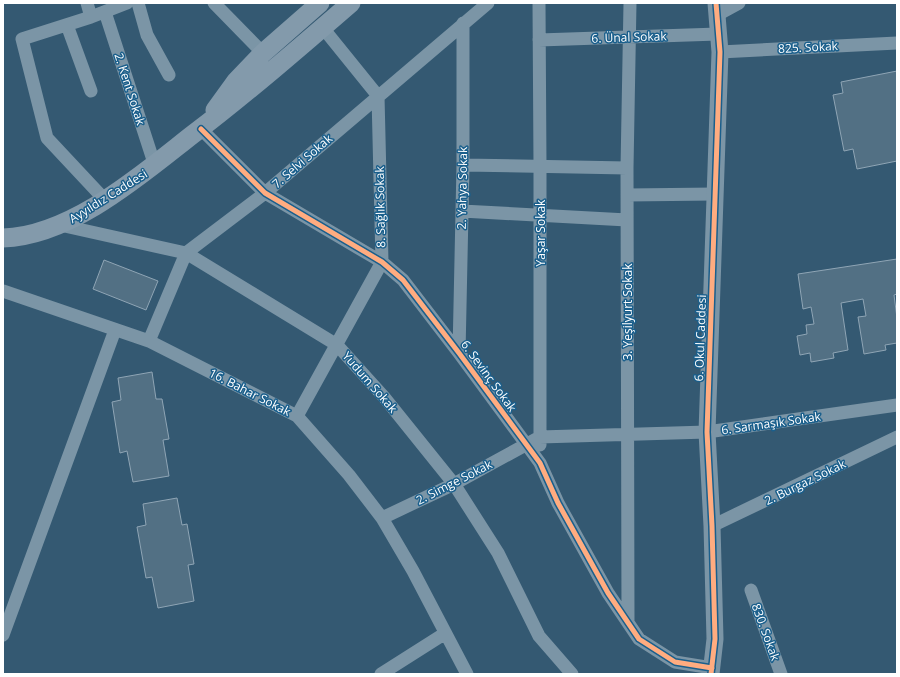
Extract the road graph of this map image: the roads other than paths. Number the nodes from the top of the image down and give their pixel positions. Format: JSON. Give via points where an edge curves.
{"nodes":[{"id":1,"x":87,"y":3,"type":"edge"},
{"id":2,"x":127,"y":3,"type":"edge"},
{"id":3,"x":138,"y":3,"type":"edge"},
{"id":4,"x":214,"y":3,"type":"edge"},
{"id":5,"x":319,"y":3,"type":"edge"},
{"id":6,"x":352,"y":3,"type":"edge"},
{"id":7,"x":488,"y":3,"type":"edge"},
{"id":8,"x":539,"y":3,"type":"edge"},
{"id":9,"x":630,"y":3,"type":"edge"},
{"id":10,"x":739,"y":3,"type":"edge"},
{"id":11,"x":717,"y":9,"type":"edge"},
{"id":12,"x":105,"y":12,"type":"junction"},
{"id":13,"x":91,"y":17,"type":"junction"},
{"id":14,"x":463,"y":23,"type":"junction"},
{"id":15,"x":67,"y":25,"type":"junction"},
{"id":16,"x":323,"y":28,"type":"junction"},
{"id":17,"x":718,"y":34,"type":"junction"},
{"id":18,"x":630,"y":37,"type":"junction"},
{"id":19,"x":539,"y":40,"type":"junction"},
{"id":20,"x":897,"y":43,"type":"edge"},
{"id":21,"x":720,"y":52,"type":"junction"},
{"id":22,"x":263,"y":54,"type":"junction"},
{"id":23,"x":169,"y":75,"type":"dead end"},
{"id":24,"x":92,"y":91,"type":"dead end"},
{"id":25,"x":378,"y":96,"type":"junction"},
{"id":26,"x":201,"y":129,"type":"junction"},
{"id":27,"x":463,"y":165,"type":"junction"},
{"id":28,"x":155,"y":166,"type":"junction"},
{"id":29,"x":540,"y":166,"type":"junction"},
{"id":30,"x":627,"y":168,"type":"junction"},
{"id":31,"x":265,"y":193,"type":"junction"},
{"id":32,"x":715,"y":194,"type":"junction"},
{"id":33,"x":627,"y":195,"type":"junction"},
{"id":34,"x":105,"y":200,"type":"junction"},
{"id":35,"x":462,"y":211,"type":"junction"},
{"id":36,"x":540,"y":215,"type":"junction"},
{"id":37,"x":627,"y":220,"type":"junction"},
{"id":38,"x":60,"y":225,"type":"junction"},
{"id":39,"x":3,"y":238,"type":"edge"},
{"id":40,"x":186,"y":253,"type":"junction"},
{"id":41,"x":382,"y":262,"type":"junction"},
{"id":42,"x":3,"y":291,"type":"edge"},
{"id":43,"x":115,"y":330,"type":"junction"},
{"id":44,"x":149,"y":341,"type":"junction"},
{"id":45,"x":337,"y":345,"type":"junction"},
{"id":46,"x":459,"y":352,"type":"junction"},
{"id":47,"x":897,"y":405,"type":"edge"},
{"id":48,"x":297,"y":416,"type":"junction"},
{"id":49,"x":707,"y":432,"type":"junction"},
{"id":50,"x":627,"y":434,"type":"junction"},
{"id":51,"x":540,"y":437,"type":"junction"},
{"id":52,"x":897,"y":437,"type":"edge"},
{"id":53,"x":526,"y":445,"type":"junction"},
{"id":54,"x":540,"y":463,"type":"junction"},
{"id":55,"x":454,"y":484,"type":"junction"},
{"id":56,"x":382,"y":518,"type":"junction"},
{"id":57,"x":712,"y":526,"type":"junction"},
{"id":58,"x":751,"y":590,"type":"dead end"},
{"id":59,"x":628,"y":622,"type":"junction"},
{"id":60,"x":444,"y":634,"type":"junction"},
{"id":61,"x":3,"y":635,"type":"edge"},
{"id":62,"x":712,"y":671,"type":"edge"},
{"id":63,"x":381,"y":674,"type":"edge"},
{"id":64,"x":467,"y":674,"type":"edge"},
{"id":65,"x":572,"y":674,"type":"edge"},
{"id":66,"x":781,"y":674,"type":"edge"}],
"edges":[{"from":1,"to":13,"type":"street"},
{"from":2,"to":12,"type":"street"},
{"from":3,"to":23,"type":"street","via":[[147,35]]},
{"from":4,"to":22,"type":"street"},
{"from":5,"to":22,"type":"main road","name":"Ayyıldız Caddesi"},
{"from":6,"to":16,"type":"main road","name":"Ayyıldız Caddesi"},
{"from":7,"to":14,"type":"street","name":"7. Selvi Sokak"},
{"from":8,"to":19,"type":"street","name":"Yaşar Sokak"},
{"from":9,"to":18,"type":"street","name":"3. Yeşilyurt Sokak"},
{"from":10,"to":11,"type":"street"},
{"from":11,"to":17,"type":"street","name":"6. Okul Caddesi"},
{"from":12,"to":13,"type":"street"},
{"from":12,"to":28,"type":"street","name":"2. Kent Sokak"},
{"from":13,"to":15,"type":"street"},
{"from":14,"to":25,"type":"street","name":"7. Selvi Sokak"},
{"from":14,"to":27,"type":"street","name":"2. Yahya Sokak"},
{"from":15,"to":24,"type":"street"},
{"from":15,"to":34,"type":"street","via":[[22,39],[47,138]]},
{"from":16,"to":25,"type":"street"},
{"from":16,"to":26,"type":"main road","name":"Ayyıldız Caddesi"},
{"from":17,"to":18,"type":"street","name":"6. Ünal Sokak"},
{"from":17,"to":21,"type":"street","name":"6. Okul Caddesi"},
{"from":18,"to":19,"type":"street","name":"6. Ünal Sokak"},
{"from":18,"to":30,"type":"street","name":"3. Yeşilyurt Sokak"},
{"from":19,"to":29,"type":"street","name":"Yaşar Sokak"},
{"from":20,"to":21,"type":"street","name":"825. Sokak"},
{"from":21,"to":32,"type":"street","name":"6. Okul Caddesi"},
{"from":22,"to":26,"type":"main road","name":"Ayyıldız Caddesi","via":[[236,81]]},
{"from":25,"to":31,"type":"street","name":"7. Selvi Sokak"},
{"from":25,"to":41,"type":"street","name":"8. Sağlık Sokak"},
{"from":26,"to":28,"type":"main road","name":"Ayyıldız Caddesi"},
{"from":26,"to":31,"type":"street","name":"6. Sevinç Sokak"},
{"from":27,"to":29,"type":"street"},
{"from":27,"to":35,"type":"street","name":"2. Yahya Sokak"},
{"from":28,"to":34,"type":"main road","name":"Ayyıldız Caddesi"},
{"from":29,"to":30,"type":"street"},
{"from":29,"to":36,"type":"street","name":"Yaşar Sokak"},
{"from":30,"to":33,"type":"street","name":"3. Yeşilyurt Sokak"},
{"from":31,"to":40,"type":"street","name":"7. Selvi Sokak"},
{"from":31,"to":41,"type":"street","name":"6. Sevinç Sokak"},
{"from":32,"to":33,"type":"street"},
{"from":32,"to":49,"type":"street","name":"6. Okul Caddesi"},
{"from":33,"to":37,"type":"street","name":"3. Yeşilyurt Sokak"},
{"from":34,"to":38,"type":"main road","name":"Ayyıldız Caddesi"},
{"from":35,"to":36,"type":"street"},
{"from":35,"to":46,"type":"street","name":"2. Yahya Sokak"},
{"from":36,"to":37,"type":"street"},
{"from":36,"to":51,"type":"street","name":"Yaşar Sokak"},
{"from":37,"to":50,"type":"street","name":"3. Yeşilyurt Sokak"},
{"from":38,"to":39,"type":"main road","name":"Ayyıldız Caddesi","via":[[15,238]]},
{"from":38,"to":40,"type":"street","name":"Yudum Sokak"},
{"from":40,"to":44,"type":"street","name":"7. Selvi Sokak"},
{"from":40,"to":45,"type":"street","name":"Yudum Sokak"},
{"from":41,"to":45,"type":"street","name":"8. Sağlık Sokak"},
{"from":41,"to":46,"type":"street","name":"6. Sevinç Sokak","via":[[403,280]]},
{"from":42,"to":43,"type":"street","name":"16. Bahar Sokak"},
{"from":43,"to":44,"type":"street","name":"16. Bahar Sokak"},
{"from":43,"to":61,"type":"street"},
{"from":44,"to":48,"type":"street","name":"16. Bahar Sokak"},
{"from":45,"to":48,"type":"street","name":"8. Sağlık Sokak"},
{"from":45,"to":55,"type":"street","name":"Yudum Sokak","via":[[384,397]]},
{"from":46,"to":53,"type":"street","name":"6. Sevinç Sokak"},
{"from":47,"to":49,"type":"street","name":"6. Sarmaşık Sokak"},
{"from":48,"to":56,"type":"street","name":"16. Bahar Sokak","via":[[349,475]]},
{"from":49,"to":50,"type":"street","name":"6. Sarmaşık Sokak"},
{"from":49,"to":57,"type":"street","name":"6. Okul Caddesi"},
{"from":50,"to":51,"type":"street","name":"6. Sarmaşık Sokak"},
{"from":50,"to":59,"type":"street","name":"3. Yeşilyurt Sokak"},
{"from":51,"to":53,"type":"street","name":"6. Sarmaşık Sokak"},
{"from":51,"to":54,"type":"street","name":"Yaşar Sokak"},
{"from":52,"to":57,"type":"street","name":"2. Burgaz Sokak"},
{"from":53,"to":54,"type":"street","name":"6. Sevinç Sokak"},
{"from":53,"to":55,"type":"street","name":"2. Simge Sokak"},
{"from":54,"to":59,"type":"street","name":"6. Sevinç Sokak","via":[[562,510],[608,594]]},
{"from":55,"to":56,"type":"street","name":"2. Simge Sokak"},
{"from":55,"to":65,"type":"street","name":"Yudum Sokak","via":[[498,553],[539,636]]},
{"from":56,"to":60,"type":"street","name":"16. Bahar Sokak","via":[[413,571]]},
{"from":57,"to":62,"type":"street","name":"6. Okul Caddesi","via":[[715,639]]},
{"from":58,"to":66,"type":"street","name":"830. Sokak"},
{"from":59,"to":62,"type":"street","name":"6. Sevinç Sokak","via":[[639,639],[675,662]]},
{"from":60,"to":63,"type":"street"},
{"from":60,"to":64,"type":"street","name":"16. Bahar Sokak"}]}
